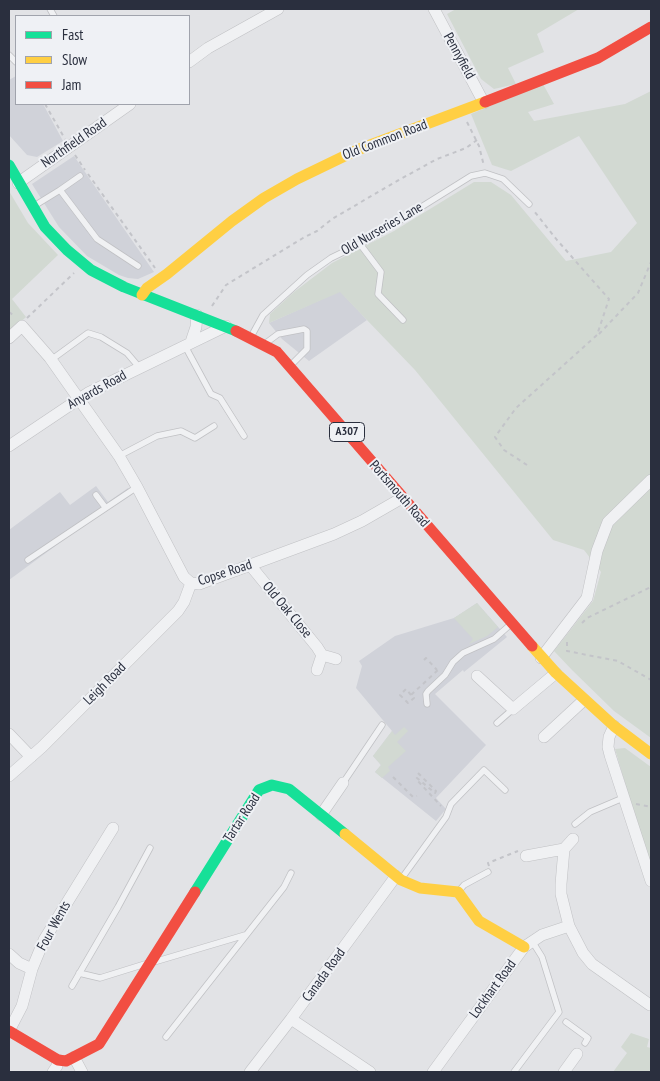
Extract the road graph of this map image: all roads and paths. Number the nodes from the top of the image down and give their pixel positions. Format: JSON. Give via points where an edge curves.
{"nodes":[{"id":1,"x":278,"y":9,"type":"edge"},
{"id":2,"x":434,"y":9,"type":"edge"},
{"id":3,"x":651,"y":27,"type":"edge"},
{"id":4,"x":190,"y":61,"type":"edge"},
{"id":5,"x":484,"y":103,"type":"junction"},
{"id":6,"x":46,"y":105,"type":"edge"},
{"id":7,"x":129,"y":105,"type":"edge"},
{"id":8,"x":465,"y":110,"type":"junction"},
{"id":9,"x":476,"y":140,"type":"junction"},
{"id":10,"x":69,"y":147,"type":"junction"},
{"id":11,"x":9,"y":165,"type":"edge"},
{"id":12,"x":486,"y":173,"type":"junction"},
{"id":13,"x":80,"y":176,"type":"dead end"},
{"id":14,"x":18,"y":183,"type":"junction"},
{"id":15,"x":60,"y":190,"type":"junction"},
{"id":16,"x":528,"y":204,"type":"joint"},
{"id":17,"x":32,"y":207,"type":"junction"},
{"id":18,"x":360,"y":244,"type":"junction"},
{"id":19,"x":651,"y":262,"type":"edge"},
{"id":20,"x":83,"y":264,"type":"junction"},
{"id":21,"x":138,"y":266,"type":"dead end"},
{"id":22,"x":161,"y":278,"type":"junction"},
{"id":23,"x":142,"y":294,"type":"junction"},
{"id":24,"x":211,"y":309,"type":"dead end"},
{"id":25,"x":9,"y":312,"type":"edge"},
{"id":26,"x":13,"y":314,"type":"dead end"},
{"id":27,"x":197,"y":315,"type":"junction"},
{"id":28,"x":403,"y":320,"type":"dead end"},
{"id":29,"x":22,"y":326,"type":"junction"},
{"id":30,"x":226,"y":326,"type":"junction"},
{"id":31,"x":597,"y":335,"type":"junction"},
{"id":32,"x":252,"y":337,"type":"junction"},
{"id":33,"x":9,"y":338,"type":"edge"},
{"id":34,"x":188,"y":344,"type":"junction"},
{"id":35,"x":264,"y":344,"type":"junction"},
{"id":36,"x":51,"y":360,"type":"junction"},
{"id":37,"x":290,"y":366,"type":"junction"},
{"id":38,"x":139,"y":367,"type":"junction"},
{"id":39,"x":79,"y":398,"type":"junction"},
{"id":40,"x":214,"y":426,"type":"dead end"},
{"id":41,"x":244,"y":436,"type":"dead end"},
{"id":42,"x":9,"y":446,"type":"edge"},
{"id":43,"x":119,"y":456,"type":"junction"},
{"id":44,"x":527,"y":465,"type":"dead end"},
{"id":45,"x":651,"y":480,"type":"edge"},
{"id":46,"x":137,"y":487,"type":"junction"},
{"id":47,"x":96,"y":495,"type":"dead end"},
{"id":48,"x":402,"y":498,"type":"junction"},
{"id":49,"x":105,"y":507,"type":"junction"},
{"id":50,"x":28,"y":560,"type":"dead end"},
{"id":51,"x":250,"y":565,"type":"junction"},
{"id":52,"x":191,"y":583,"type":"junction"},
{"id":53,"x":651,"y":587,"type":"edge"},
{"id":54,"x":512,"y":623,"type":"junction"},
{"id":55,"x":580,"y":625,"type":"dead end"},
{"id":56,"x":567,"y":638,"type":"dead end"},
{"id":57,"x":322,"y":655,"type":"junction"},
{"id":58,"x":541,"y":658,"type":"junction"},
{"id":59,"x":336,"y":659,"type":"dead end"},
{"id":60,"x":424,"y":660,"type":"dead end"},
{"id":61,"x":440,"y":668,"type":"dead end"},
{"id":62,"x":317,"y":670,"type":"dead end"},
{"id":63,"x":437,"y":670,"type":"junction"},
{"id":64,"x":556,"y":673,"type":"junction"},
{"id":65,"x":477,"y":676,"type":"dead end"},
{"id":66,"x":651,"y":680,"type":"edge"},
{"id":67,"x":411,"y":695,"type":"junction"},
{"id":68,"x":414,"y":698,"type":"junction"},
{"id":69,"x":420,"y":698,"type":"dead end"},
{"id":70,"x":584,"y":700,"type":"junction"},
{"id":71,"x":427,"y":704,"type":"dead end"},
{"id":72,"x":513,"y":709,"type":"junction"},
{"id":73,"x":497,"y":723,"type":"dead end"},
{"id":74,"x":382,"y":725,"type":"dead end"},
{"id":75,"x":614,"y":726,"type":"junction"},
{"id":76,"x":9,"y":734,"type":"edge"},
{"id":77,"x":544,"y":737,"type":"dead end"},
{"id":78,"x":651,"y":754,"type":"edge"},
{"id":79,"x":31,"y":757,"type":"junction"},
{"id":80,"x":418,"y":773,"type":"dead end"},
{"id":81,"x":9,"y":776,"type":"edge"},
{"id":82,"x":393,"y":777,"type":"dead end"},
{"id":83,"x":343,"y":783,"type":"joint"},
{"id":84,"x":505,"y":790,"type":"dead end"},
{"id":85,"x":436,"y":791,"type":"junction"},
{"id":86,"x":417,"y":796,"type":"dead end"},
{"id":87,"x":434,"y":798,"type":"junction"},
{"id":88,"x":625,"y":800,"type":"junction"},
{"id":89,"x":651,"y":807,"type":"edge"},
{"id":90,"x":321,"y":815,"type":"junction"},
{"id":91,"x":446,"y":817,"type":"junction"},
{"id":92,"x":575,"y":824,"type":"dead end"},
{"id":93,"x":113,"y":828,"type":"dead end"},
{"id":94,"x":573,"y":839,"type":"dead end"},
{"id":95,"x":150,"y":848,"type":"dead end"},
{"id":96,"x":564,"y":849,"type":"junction"},
{"id":97,"x":526,"y":856,"type":"joint"},
{"id":98,"x":488,"y":872,"type":"joint"},
{"id":99,"x":291,"y":873,"type":"dead end"},
{"id":100,"x":398,"y":878,"type":"junction"},
{"id":101,"x":651,"y":881,"type":"edge"},
{"id":102,"x":458,"y":892,"type":"junction"},
{"id":103,"x":569,"y":926,"type":"junction"},
{"id":104,"x":245,"y":935,"type":"junction"},
{"id":105,"x":528,"y":944,"type":"junction"},
{"id":106,"x":9,"y":954,"type":"edge"},
{"id":107,"x":149,"y":963,"type":"junction"},
{"id":108,"x":32,"y":969,"type":"junction"},
{"id":109,"x":80,"y":973,"type":"junction"},
{"id":110,"x":72,"y":986,"type":"dead end"},
{"id":111,"x":650,"y":1005,"type":"edge"},
{"id":112,"x":291,"y":1020,"type":"junction"},
{"id":113,"x":566,"y":1022,"type":"dead end"},
{"id":114,"x":9,"y":1031,"type":"edge"},
{"id":115,"x":166,"y":1037,"type":"dead end"},
{"id":116,"x":585,"y":1043,"type":"dead end"},
{"id":117,"x":579,"y":1052,"type":"dead end"},
{"id":118,"x":74,"y":1057,"type":"junction"},
{"id":119,"x":58,"y":1060,"type":"junction"},
{"id":120,"x":53,"y":1072,"type":"edge"},
{"id":121,"x":82,"y":1072,"type":"edge"},
{"id":122,"x":250,"y":1072,"type":"edge"},
{"id":123,"x":370,"y":1072,"type":"edge"},
{"id":124,"x":433,"y":1072,"type":"edge"},
{"id":125,"x":514,"y":1072,"type":"edge"},
{"id":126,"x":564,"y":1072,"type":"edge"}],
"edges":[{"from":1,"to":4,"type":"street"},
{"from":2,"to":5,"type":"street","name":"Pennyfield"},
{"from":3,"to":5,"type":"street","name":"Old Common Road","via":[[598,58]]},
{"from":5,"to":8,"type":"street","name":"Old Common Road"},
{"from":6,"to":10,"type":"path"},
{"from":7,"to":10,"type":"street","name":"Northfield Road"},
{"from":8,"to":9,"type":"path","via":[[468,127]]},
{"from":8,"to":22,"type":"street","name":"Old Common Road","via":[[357,150],[297,179],[232,221]]},
{"from":9,"to":12,"type":"path"},
{"from":9,"to":24,"type":"path","via":[[397,181],[226,285]]},
{"from":10,"to":14,"type":"street","name":"Northfield Road"},
{"from":10,"to":22,"type":"path"},
{"from":11,"to":14,"type":"street","name":"Portsmouth Road","number":"A307"},
{"from":12,"to":16,"type":"lane","via":[[503,179]]},
{"from":12,"to":18,"type":"lane","name":"Old Nurseries Lane","via":[[461,182]]},
{"from":13,"to":15,"type":"lane"},
{"from":14,"to":17,"type":"street","name":"Portsmouth Road","number":"A307"},
{"from":15,"to":17,"type":"lane"},
{"from":15,"to":21,"type":"lane","via":[[97,239]]},
{"from":16,"to":31,"type":"path","via":[[610,299]]},
{"from":17,"to":20,"type":"street","name":"Portsmouth Road","number":"A307","via":[[56,239]]},
{"from":18,"to":28,"type":"lane","via":[[381,272],[378,294]]},
{"from":18,"to":32,"type":"lane","name":"Old Nurseries Lane","via":[[331,258],[290,289],[263,315]]},
{"from":19,"to":31,"type":"path","via":[[638,293]]},
{"from":20,"to":23,"type":"street","name":"Portsmouth Road","number":"A307","via":[[106,279]]},
{"from":20,"to":29,"type":"path"},
{"from":22,"to":23,"type":"street","name":"Old Common Road"},
{"from":23,"to":27,"type":"street","name":"Portsmouth Road","number":"A307"},
{"from":25,"to":26,"type":"path"},
{"from":27,"to":30,"type":"street","name":"Portsmouth Road","number":"A307"},
{"from":27,"to":34,"type":"street","via":[[196,327]]},
{"from":29,"to":33,"type":"street"},
{"from":29,"to":36,"type":"street","name":"Copse Road"},
{"from":30,"to":32,"type":"street","name":"Portsmouth Road","number":"A307"},
{"from":30,"to":34,"type":"street","name":"Anyards Road"},
{"from":31,"to":44,"type":"path","via":[[516,408],[495,437],[504,450]]},
{"from":32,"to":35,"type":"street","name":"Portsmouth Road","number":"A307"},
{"from":34,"to":38,"type":"street","name":"Anyards Road"},
{"from":34,"to":41,"type":"lane","via":[[211,394],[220,398]]},
{"from":35,"to":37,"type":"street","name":"Portsmouth Road","number":"A307"},
{"from":35,"to":37,"type":"lane","via":[[278,334],[307,331],[308,348]]},
{"from":36,"to":38,"type":"lane","via":[[88,333],[127,353]]},
{"from":36,"to":39,"type":"street","name":"Copse Road"},
{"from":37,"to":48,"type":"street","name":"Portsmouth Road","number":"A307"},
{"from":38,"to":39,"type":"street","name":"Anyards Road"},
{"from":39,"to":42,"type":"street","name":"Anyards Road"},
{"from":39,"to":43,"type":"street","name":"Copse Road"},
{"from":40,"to":43,"type":"lane","via":[[195,438],[181,431],[158,436]]},
{"from":43,"to":46,"type":"street","name":"Copse Road"},
{"from":45,"to":58,"type":"street","via":[[608,522],[597,551],[587,598]]},
{"from":46,"to":49,"type":"lane"},
{"from":46,"to":52,"type":"street","name":"Copse Road","via":[[184,577]]},
{"from":47,"to":49,"type":"lane"},
{"from":48,"to":51,"type":"street","name":"Copse Road","via":[[334,534]]},
{"from":48,"to":54,"type":"street","name":"Portsmouth Road","number":"A307"},
{"from":49,"to":50,"type":"lane"},
{"from":51,"to":52,"type":"street","name":"Copse Road","via":[[199,584]]},
{"from":51,"to":57,"type":"street","name":"Old Oak Close"},
{"from":52,"to":79,"type":"street","name":"Leigh Road","via":[[178,611]]},
{"from":53,"to":55,"type":"path","via":[[587,618]]},
{"from":54,"to":58,"type":"street","name":"Portsmouth Road","number":"A307"},
{"from":54,"to":71,"type":"lane","via":[[494,639],[463,653],[453,662],[426,694]]},
{"from":56,"to":66,"type":"path","via":[[567,651],[618,661]]},
{"from":57,"to":59,"type":"street"},
{"from":57,"to":62,"type":"street"},
{"from":58,"to":64,"type":"street","name":"Portsmouth Road","number":"A307"},
{"from":60,"to":63,"type":"path","via":[[426,658]]},
{"from":61,"to":63,"type":"path"},
{"from":63,"to":67,"type":"path"},
{"from":64,"to":70,"type":"street","name":"Portsmouth Road","number":"A307"},
{"from":64,"to":72,"type":"street"},
{"from":65,"to":72,"type":"street"},
{"from":67,"to":68,"type":"path"},
{"from":67,"to":68,"type":"path","via":[[406,689],[400,695],[408,703]]},
{"from":68,"to":69,"type":"path"},
{"from":70,"to":75,"type":"street","name":"Portsmouth Road","number":"A307"},
{"from":70,"to":77,"type":"street"},
{"from":72,"to":73,"type":"lane"},
{"from":74,"to":83,"type":"lane"},
{"from":75,"to":78,"type":"street","name":"Portsmouth Road","number":"A307"},
{"from":75,"to":88,"type":"street","via":[[608,747]]},
{"from":76,"to":79,"type":"street"},
{"from":79,"to":81,"type":"street","name":"Leigh Road"},
{"from":80,"to":85,"type":"path"},
{"from":82,"to":86,"type":"path","via":[[413,797]]},
{"from":83,"to":90,"type":"street"},
{"from":84,"to":91,"type":"lane","via":[[484,770],[451,804]]},
{"from":85,"to":87,"type":"path"},
{"from":85,"to":87,"type":"path","via":[[416,779]]},
{"from":87,"to":91,"type":"path","via":[[441,805],[439,812]]},
{"from":88,"to":89,"type":"path"},
{"from":88,"to":92,"type":"lane","via":[[590,812]]},
{"from":88,"to":101,"type":"street"},
{"from":90,"to":100,"type":"street","name":"Tartar Road"},
{"from":90,"to":107,"type":"street","name":"Tartar Road","via":[[289,789],[272,785],[259,790]]},
{"from":91,"to":100,"type":"lane"},
{"from":93,"to":108,"type":"street","name":"Four Wents","via":[[44,940]]},
{"from":94,"to":96,"type":"street"},
{"from":95,"to":109,"type":"lane"},
{"from":96,"to":97,"type":"street"},
{"from":96,"to":103,"type":"street","via":[[561,894]]},
{"from":97,"to":98,"type":"path","via":[[523,851],[516,851],[488,863],[492,871]]},
{"from":98,"to":102,"type":"lane"},
{"from":99,"to":104,"type":"lane","via":[[284,887]]},
{"from":100,"to":102,"type":"street","name":"Tartar Road","via":[[420,888]]},
{"from":100,"to":112,"type":"street","name":"Canada Road"},
{"from":102,"to":105,"type":"street","via":[[478,921]]},
{"from":103,"to":105,"type":"street","name":"Lockhart Road","via":[[542,935]]},
{"from":103,"to":111,"type":"street","via":[[592,964]]},
{"from":104,"to":107,"type":"lane"},
{"from":104,"to":115,"type":"lane"},
{"from":105,"to":124,"type":"street","name":"Lockhart Road"},
{"from":105,"to":125,"type":"lane","via":[[542,957],[559,1012]]},
{"from":106,"to":108,"type":"street"},
{"from":107,"to":109,"type":"lane","via":[[100,978]]},
{"from":107,"to":118,"type":"street","name":"Tartar Road","via":[[99,1044]]},
{"from":108,"to":114,"type":"street","name":"Four Wents","via":[[22,1006]]},
{"from":109,"to":110,"type":"lane"},
{"from":112,"to":122,"type":"street","name":"Canada Road"},
{"from":112,"to":123,"type":"street"},
{"from":113,"to":116,"type":"lane","via":[[588,1038]]},
{"from":114,"to":119,"type":"street"},
{"from":117,"to":126,"type":"street"},
{"from":118,"to":119,"type":"street","name":"Tartar Road"},
{"from":118,"to":121,"type":"street"},
{"from":119,"to":120,"type":"street"}]}
